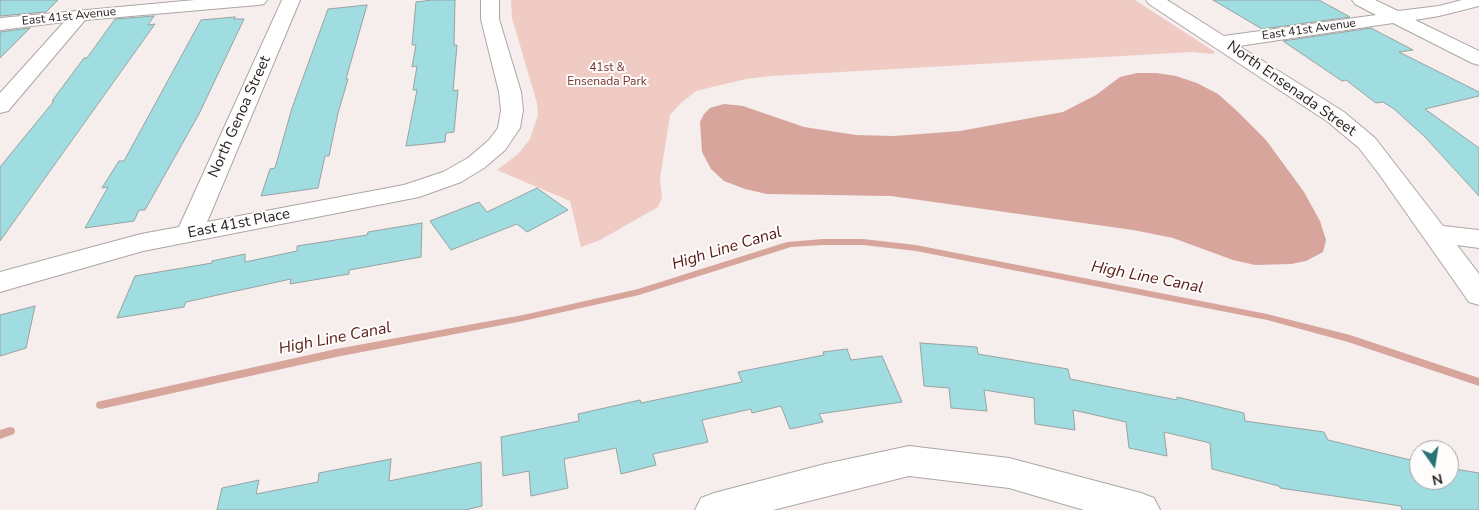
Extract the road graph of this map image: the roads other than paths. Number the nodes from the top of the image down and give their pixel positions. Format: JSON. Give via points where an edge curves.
{"nodes":[{"id":1,"x":258,"y":0,"type":"edge"},
{"id":2,"x":291,"y":0,"type":"edge"},
{"id":3,"x":490,"y":0,"type":"edge"},
{"id":4,"x":1155,"y":0,"type":"edge"},
{"id":5,"x":1361,"y":0,"type":"edge"},
{"id":6,"x":1479,"y":1,"type":"edge"},
{"id":7,"x":80,"y":15,"type":"junction"},
{"id":8,"x":1396,"y":18,"type":"junction"},
{"id":9,"x":0,"y":24,"type":"edge"},
{"id":10,"x":1223,"y":42,"type":"junction"},
{"id":11,"x":1479,"y":59,"type":"edge"},
{"id":12,"x":0,"y":106,"type":"edge"},
{"id":13,"x":189,"y":234,"type":"junction"},
{"id":14,"x":1436,"y":234,"type":"junction"},
{"id":15,"x":1479,"y":238,"type":"edge"},
{"id":16,"x":0,"y":282,"type":"edge"},
{"id":17,"x":1479,"y":295,"type":"edge"},
{"id":18,"x":714,"y":510,"type":"edge"},
{"id":19,"x":1142,"y":510,"type":"edge"}],
"edges":[{"from":1,"to":7,"type":"street","name":"East 41st Avenue"},
{"from":2,"to":13,"type":"street","name":"North Genoa Street"},
{"from":3,"to":13,"type":"street","name":"East 41st Place","via":[[490,19],[512,110],[510,128],[497,145],[476,163],[452,177],[410,192]]},
{"from":4,"to":10,"type":"street","name":"North Ensenada Street"},
{"from":5,"to":8,"type":"street","name":"East 41st Avenue"},
{"from":6,"to":8,"type":"street","name":"East 41st Avenue"},
{"from":7,"to":9,"type":"street","name":"East 41st Avenue"},
{"from":7,"to":12,"type":"street"},
{"from":8,"to":10,"type":"street","name":"East 41st Avenue"},
{"from":8,"to":11,"type":"street","name":"East 41st Avenue"},
{"from":10,"to":14,"type":"street","name":"North Ensenada Street","via":[[1336,117],[1367,143]]},
{"from":13,"to":16,"type":"street","name":"East 41st Place"},
{"from":14,"to":15,"type":"street"},
{"from":14,"to":17,"type":"street","name":"North Ensenada Street"},
{"from":18,"to":19,"type":"street","via":[[909,461],[1009,473]]}]}
